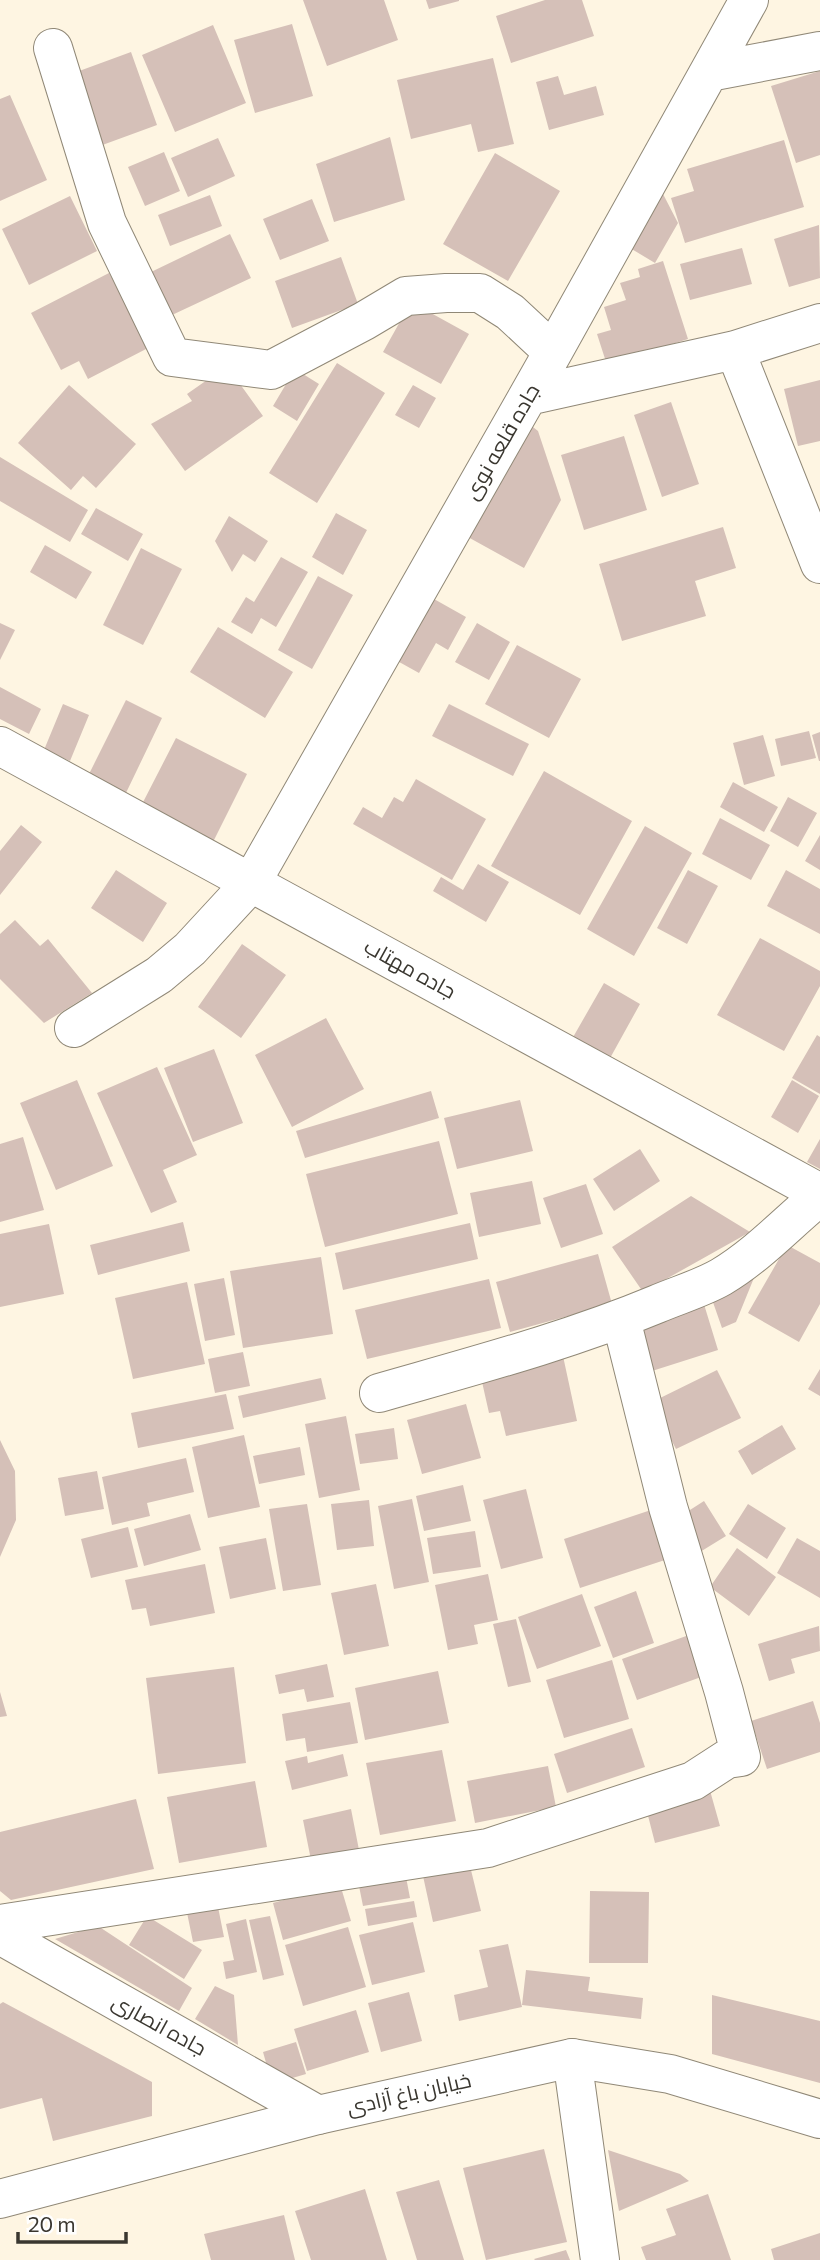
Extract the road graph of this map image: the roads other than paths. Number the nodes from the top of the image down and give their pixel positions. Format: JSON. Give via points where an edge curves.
{"nodes":[{"id":1,"x":749,"y":0,"type":"edge"},
{"id":2,"x":53,"y":48,"type":"dead end"},
{"id":3,"x":820,"y":51,"type":"edge"},
{"id":4,"x":709,"y":72,"type":"junction"},
{"id":5,"x":820,"y":323,"type":"edge"},
{"id":6,"x":735,"y":350,"type":"junction"},
{"id":7,"x":553,"y":352,"type":"junction"},
{"id":8,"x":528,"y":396,"type":"junction"},
{"id":9,"x":820,"y":564,"type":"edge"},
{"id":10,"x":0,"y":746,"type":"edge"},
{"id":11,"x":251,"y":883,"type":"junction"},
{"id":12,"x":74,"y":1028,"type":"dead end"},
{"id":13,"x":820,"y":1195,"type":"edge"},
{"id":14,"x":621,"y":1319,"type":"junction"},
{"id":15,"x":379,"y":1393,"type":"dead end"},
{"id":16,"x":0,"y":1924,"type":"edge"},
{"id":17,"x":0,"y":1935,"type":"edge"},
{"id":18,"x":572,"y":2058,"type":"junction"},
{"id":19,"x":318,"y":2115,"type":"junction"},
{"id":20,"x":820,"y":2119,"type":"edge"},
{"id":21,"x":0,"y":2199,"type":"edge"},
{"id":22,"x":600,"y":2260,"type":"edge"}],
"edges":[{"from":1,"to":4,"type":"street","name":"جاده قلعه نوی"},
{"from":2,"to":7,"type":"street","via":[[107,223],[172,357],[271,370],[406,296],[457,293],[480,293],[510,312]]},
{"from":3,"to":4,"type":"street"},
{"from":4,"to":7,"type":"street","name":"جاده قلعه نوی"},
{"from":5,"to":6,"type":"street"},
{"from":6,"to":8,"type":"street"},
{"from":6,"to":9,"type":"street"},
{"from":7,"to":8,"type":"street","name":"جاده قلعه نوی"},
{"from":8,"to":11,"type":"street","name":"جاده قلعه نوی"},
{"from":10,"to":11,"type":"street","name":"جاده مهتاب"},
{"from":11,"to":12,"type":"street","name":"جاده قلعه نوی","via":[[190,949],[159,975]]},
{"from":11,"to":13,"type":"street","name":"جاده مهتاب"},
{"from":13,"to":14,"type":"street","via":[[760,1250],[720,1278]]},
{"from":14,"to":15,"type":"street"},
{"from":14,"to":16,"type":"street","via":[[667,1507],[741,1757],[727,1759],[693,1780],[488,1849]]},
{"from":17,"to":19,"type":"street","name":"جاده انصاری"},
{"from":18,"to":19,"type":"street","name":"خیابان باغ آزادی"},
{"from":18,"to":20,"type":"street","name":"خیابان باغ آزادی","via":[[670,2074]]},
{"from":18,"to":22,"type":"street"},
{"from":19,"to":21,"type":"street","name":"خیابان باغ آزادی"}]}
